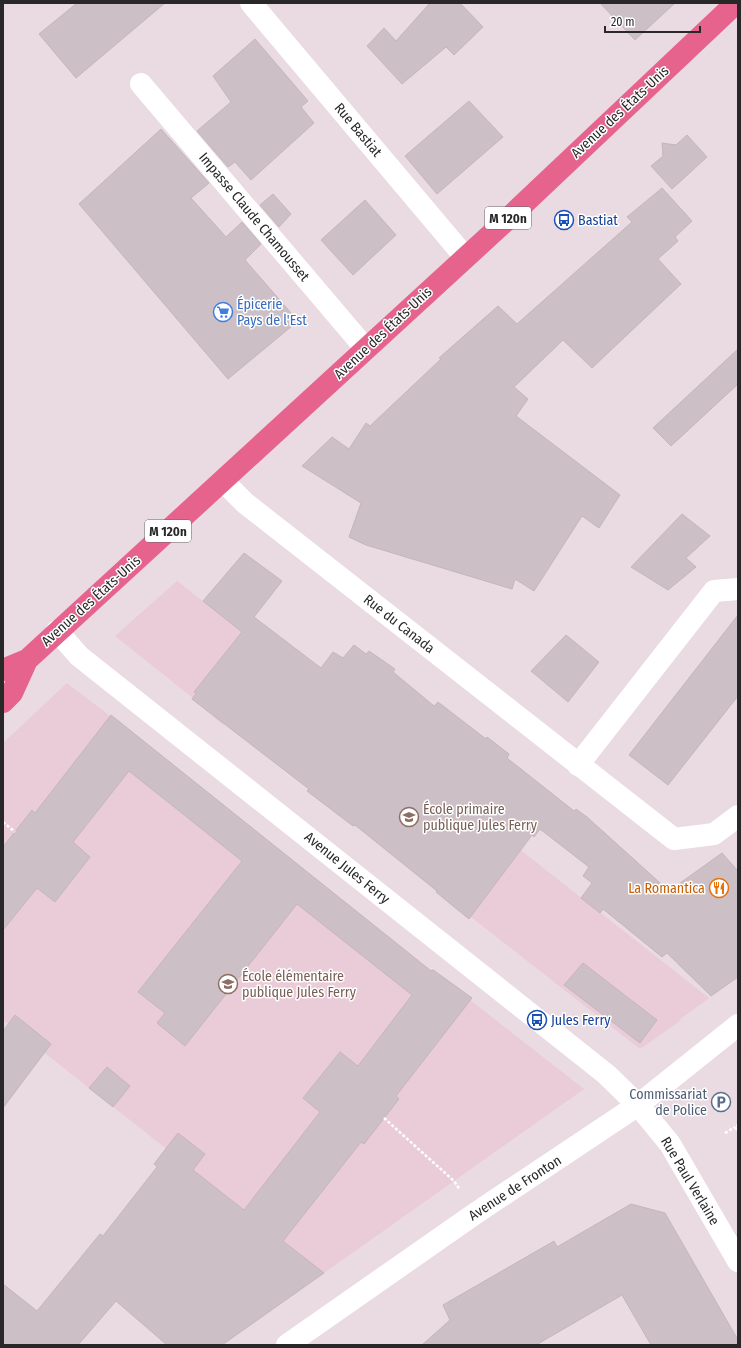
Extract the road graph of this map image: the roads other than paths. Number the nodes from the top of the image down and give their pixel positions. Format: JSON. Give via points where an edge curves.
{"nodes":[{"id":1,"x":251,"y":3,"type":"edge"},
{"id":2,"x":736,"y":3,"type":"edge"},
{"id":3,"x":141,"y":84,"type":"dead end"},
{"id":4,"x":465,"y":258,"type":"junction"},
{"id":5,"x":366,"y":349,"type":"junction"},
{"id":6,"x":224,"y":481,"type":"junction"},
{"id":7,"x":738,"y":589,"type":"edge"},
{"id":8,"x":58,"y":631,"type":"junction"},
{"id":9,"x":27,"y":660,"type":"junction"},
{"id":10,"x":3,"y":670,"type":"edge"},
{"id":11,"x":3,"y":702,"type":"edge"},
{"id":12,"x":578,"y":765,"type":"junction"},
{"id":13,"x":738,"y":816,"type":"edge"},
{"id":14,"x":738,"y":1025,"type":"edge"},
{"id":15,"x":638,"y":1105,"type":"junction"},
{"id":16,"x":738,"y":1261,"type":"edge"},
{"id":17,"x":286,"y":1345,"type":"edge"}],
"edges":[{"from":1,"to":4,"type":"street","name":"Rue Bastiat"},
{"from":2,"to":4,"type":"main road","name":"Avenue des États-Unis","number":"M 120n"},
{"from":3,"to":5,"type":"street","name":"Impasse Claude Chamousset"},
{"from":4,"to":5,"type":"main road","name":"Avenue des États-Unis","number":"M 120n"},
{"from":5,"to":6,"type":"main road","name":"Avenue des États-Unis","number":"M 120n"},
{"from":6,"to":8,"type":"main road","name":"Avenue des États-Unis","number":"M 120n"},
{"from":6,"to":12,"type":"street","name":"Rue du Canada","via":[[245,503]]},
{"from":7,"to":12,"type":"street","via":[[714,591]]},
{"from":8,"to":9,"type":"main road","name":"Avenue des États-Unis","number":"M 120n"},
{"from":8,"to":15,"type":"street","name":"Avenue Jules Ferry","via":[[79,656],[595,1066]]},
{"from":9,"to":10,"type":"main road","name":"Avenue des États-Unis","number":"M 120n"},
{"from":9,"to":11,"type":"main road","name":"Avenue des États-Unis","number":"M 120n","via":[[12,693]]},
{"from":12,"to":13,"type":"street","name":"Rue du Canada","via":[[674,839],[714,834]]},
{"from":14,"to":15,"type":"street","name":"Avenue de Fronton"},
{"from":15,"to":16,"type":"street","name":"Rue Paul Verlaine","via":[[670,1144]]},
{"from":15,"to":17,"type":"street","name":"Avenue de Fronton","via":[[476,1213]]}]}
